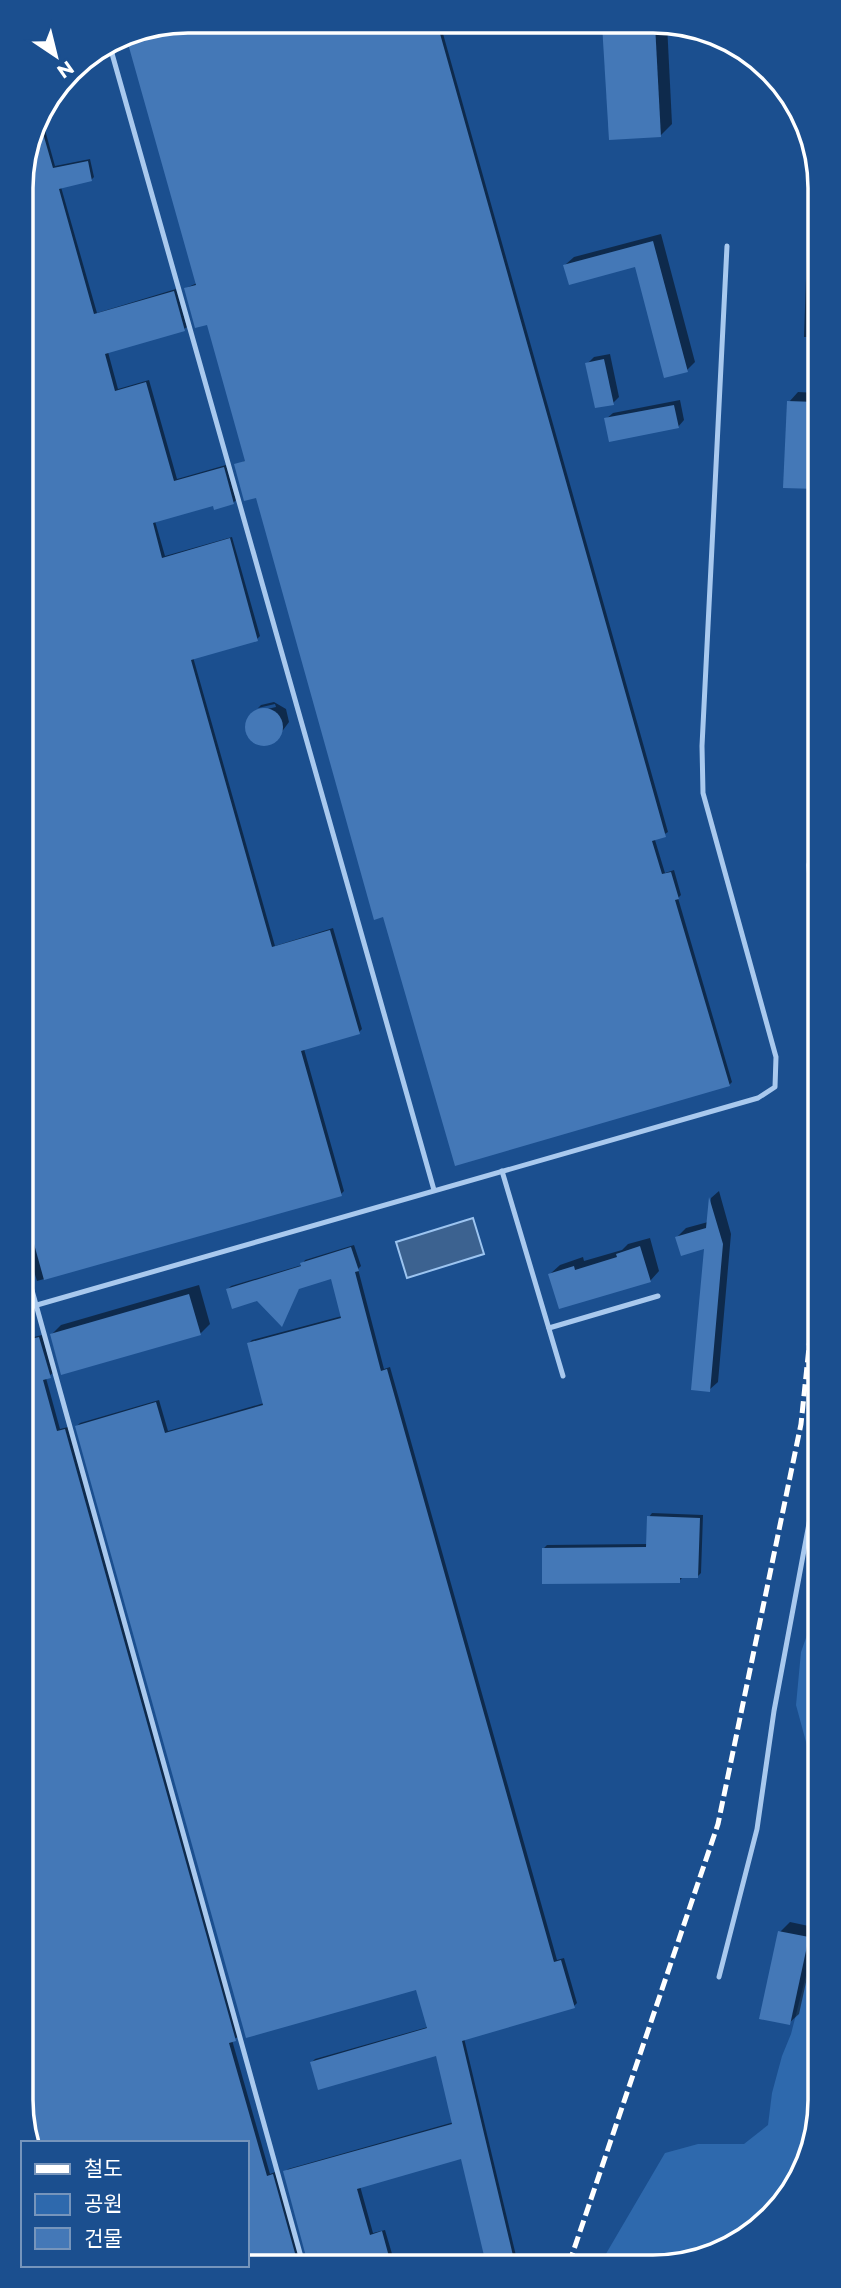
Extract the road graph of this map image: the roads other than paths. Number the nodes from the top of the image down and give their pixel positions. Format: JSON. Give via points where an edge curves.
{"nodes":[{"id":1,"x":112,"y":54,"type":"edge"},
{"id":2,"x":727,"y":246,"type":"dead end"},
{"id":3,"x":502,"y":1171,"type":"junction"},
{"id":4,"x":434,"y":1190,"type":"junction"},
{"id":5,"x":33,"y":1296,"type":"edge"},
{"id":6,"x":658,"y":1296,"type":"dead end"},
{"id":7,"x":36,"y":1305,"type":"junction"},
{"id":8,"x":549,"y":1328,"type":"junction"},
{"id":9,"x":563,"y":1376,"type":"dead end"},
{"id":10,"x":807,"y":1533,"type":"edge"},
{"id":11,"x":719,"y":1977,"type":"dead end"},
{"id":12,"x":300,"y":2255,"type":"edge"}],
"edges":[{"from":1,"to":4,"type":"lane"},
{"from":2,"to":3,"type":"lane","via":[[703,793],[776,1057],[775,1087],[758,1098]]},
{"from":3,"to":4,"type":"lane"},
{"from":3,"to":8,"type":"lane"},
{"from":4,"to":7,"type":"lane"},
{"from":5,"to":7,"type":"lane"},
{"from":6,"to":8,"type":"lane"},
{"from":7,"to":12,"type":"lane"},
{"from":8,"to":9,"type":"lane"},
{"from":10,"to":11,"type":"lane","via":[[757,1829]]}]}
